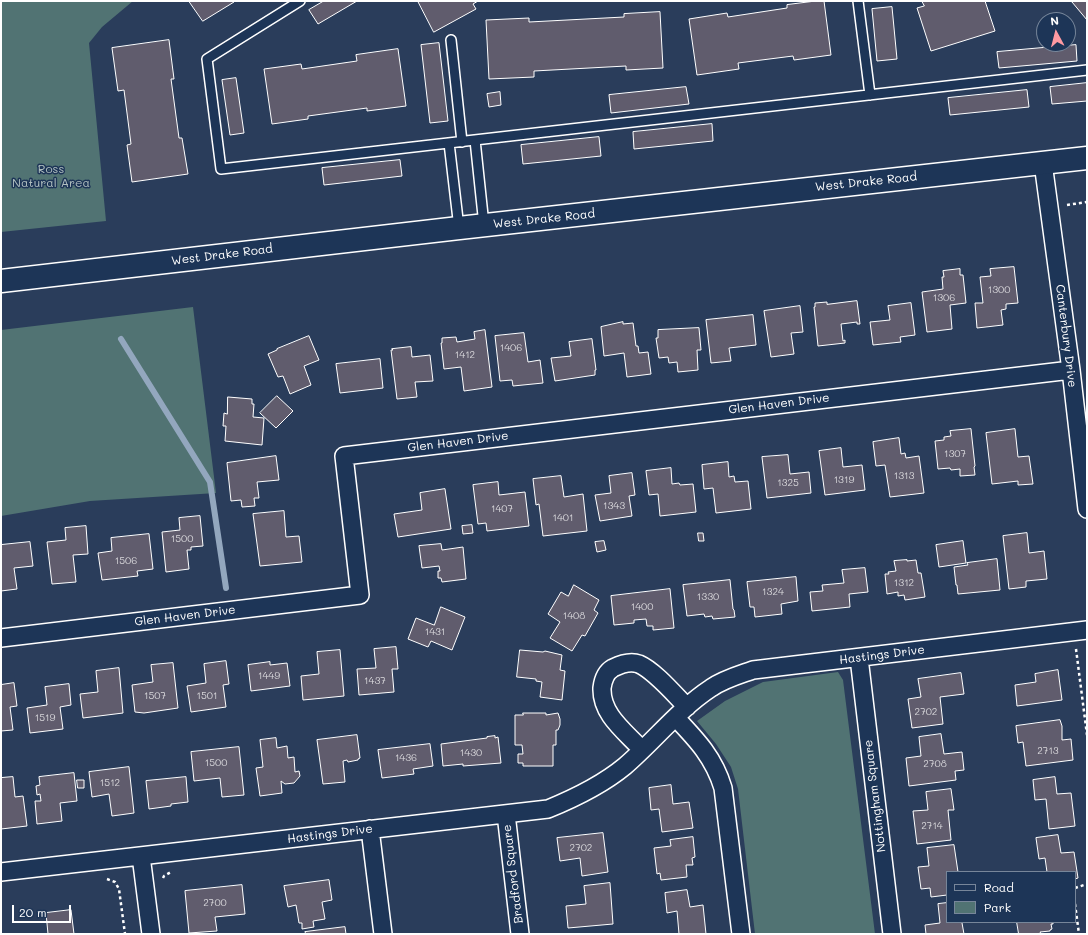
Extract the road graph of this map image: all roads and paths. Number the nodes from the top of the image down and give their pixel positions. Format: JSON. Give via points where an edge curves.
{"nodes":[{"id":1,"x":300,"y":1,"type":"edge"},
{"id":2,"x":858,"y":1,"type":"edge"},
{"id":3,"x":452,"y":40,"type":"dead end"},
{"id":4,"x":1087,"y":70,"type":"edge"},
{"id":5,"x":870,"y":95,"type":"junction"},
{"id":6,"x":475,"y":140,"type":"junction"},
{"id":7,"x":462,"y":142,"type":"junction"},
{"id":8,"x":449,"y":143,"type":"junction"},
{"id":9,"x":1087,"y":158,"type":"edge"},
{"id":10,"x":1043,"y":163,"type":"junction"},
{"id":11,"x":484,"y":225,"type":"junction"},
{"id":12,"x":459,"y":228,"type":"junction"},
{"id":13,"x":1,"y":281,"type":"edge"},
{"id":14,"x":1070,"y":370,"type":"junction"},
{"id":15,"x":1087,"y":509,"type":"edge"},
{"id":16,"x":1087,"y":630,"type":"edge"},
{"id":17,"x":1,"y":638,"type":"edge"},
{"id":18,"x":1070,"y":645,"type":"dead end"},
{"id":19,"x":859,"y":658,"type":"junction"},
{"id":20,"x":681,"y":712,"type":"junction"},
{"id":21,"x":1087,"y":735,"type":"edge"},
{"id":22,"x":642,"y":750,"type":"junction"},
{"id":23,"x":506,"y":814,"type":"junction"},
{"id":24,"x":370,"y":829,"type":"junction"},
{"id":25,"x":141,"y":856,"type":"junction"},
{"id":26,"x":172,"y":871,"type":"dead end"},
{"id":27,"x":1,"y":872,"type":"edge"},
{"id":28,"x":107,"y":879,"type":"dead end"},
{"id":29,"x":162,"y":880,"type":"dead end"},
{"id":30,"x":1087,"y":884,"type":"edge"},
{"id":31,"x":1076,"y":888,"type":"edge"},
{"id":32,"x":1076,"y":912,"type":"edge"},
{"id":33,"x":125,"y":934,"type":"edge"},
{"id":34,"x":151,"y":934,"type":"edge"},
{"id":35,"x":382,"y":934,"type":"edge"},
{"id":36,"x":520,"y":934,"type":"edge"},
{"id":37,"x":741,"y":934,"type":"edge"},
{"id":38,"x":892,"y":934,"type":"edge"},
{"id":39,"x":1079,"y":934,"type":"edge"}],
"edges":[{"from":1,"to":8,"type":"lane","via":[[207,59],[221,169]]},
{"from":2,"to":5,"type":"lane"},
{"from":3,"to":7,"type":"lane"},
{"from":4,"to":5,"type":"lane"},
{"from":5,"to":6,"type":"lane"},
{"from":6,"to":7,"type":"lane"},
{"from":6,"to":11,"type":"lane"},
{"from":7,"to":8,"type":"lane"},
{"from":8,"to":12,"type":"lane"},
{"from":9,"to":10,"type":"main road","name":"West Drake Road"},
{"from":10,"to":11,"type":"main road","name":"West Drake Road"},
{"from":10,"to":14,"type":"street","name":"Canterbury Drive"},
{"from":11,"to":12,"type":"main road","name":"West Drake Road"},
{"from":12,"to":13,"type":"main road","name":"West Drake Road"},
{"from":14,"to":15,"type":"street","name":"Canterbury Drive"},
{"from":14,"to":17,"type":"street","name":"Glen Haven Drive","via":[[344,456],[360,595]]},
{"from":16,"to":19,"type":"street","name":"Hastings Drive"},
{"from":18,"to":21,"type":"path","via":[[1076,648]]},
{"from":19,"to":20,"type":"street","name":"Hastings Drive","via":[[753,670],[711,687]]},
{"from":19,"to":38,"type":"street","name":"Nottingham Square"},
{"from":20,"to":22,"type":"street","name":"Hastings Drive"},
{"from":20,"to":22,"type":"street","via":[[653,673],[640,664],[620,664],[609,670],[602,681],[606,709]]},
{"from":20,"to":37,"type":"street","via":[[709,755],[724,788]]},
{"from":22,"to":23,"type":"street","name":"Hastings Drive","via":[[601,784],[571,800],[548,809]]},
{"from":23,"to":24,"type":"street","name":"Hastings Drive"},
{"from":23,"to":36,"type":"street","name":"Bradford Square"},
{"from":24,"to":25,"type":"street","name":"Hastings Drive"},
{"from":24,"to":35,"type":"street"},
{"from":25,"to":27,"type":"street","name":"Hastings Drive"},
{"from":25,"to":34,"type":"street"},
{"from":26,"to":29,"type":"path"},
{"from":28,"to":33,"type":"path","via":[[117,882],[119,888]]},
{"from":30,"to":31,"type":"path"},
{"from":32,"to":39,"type":"path"}]}
